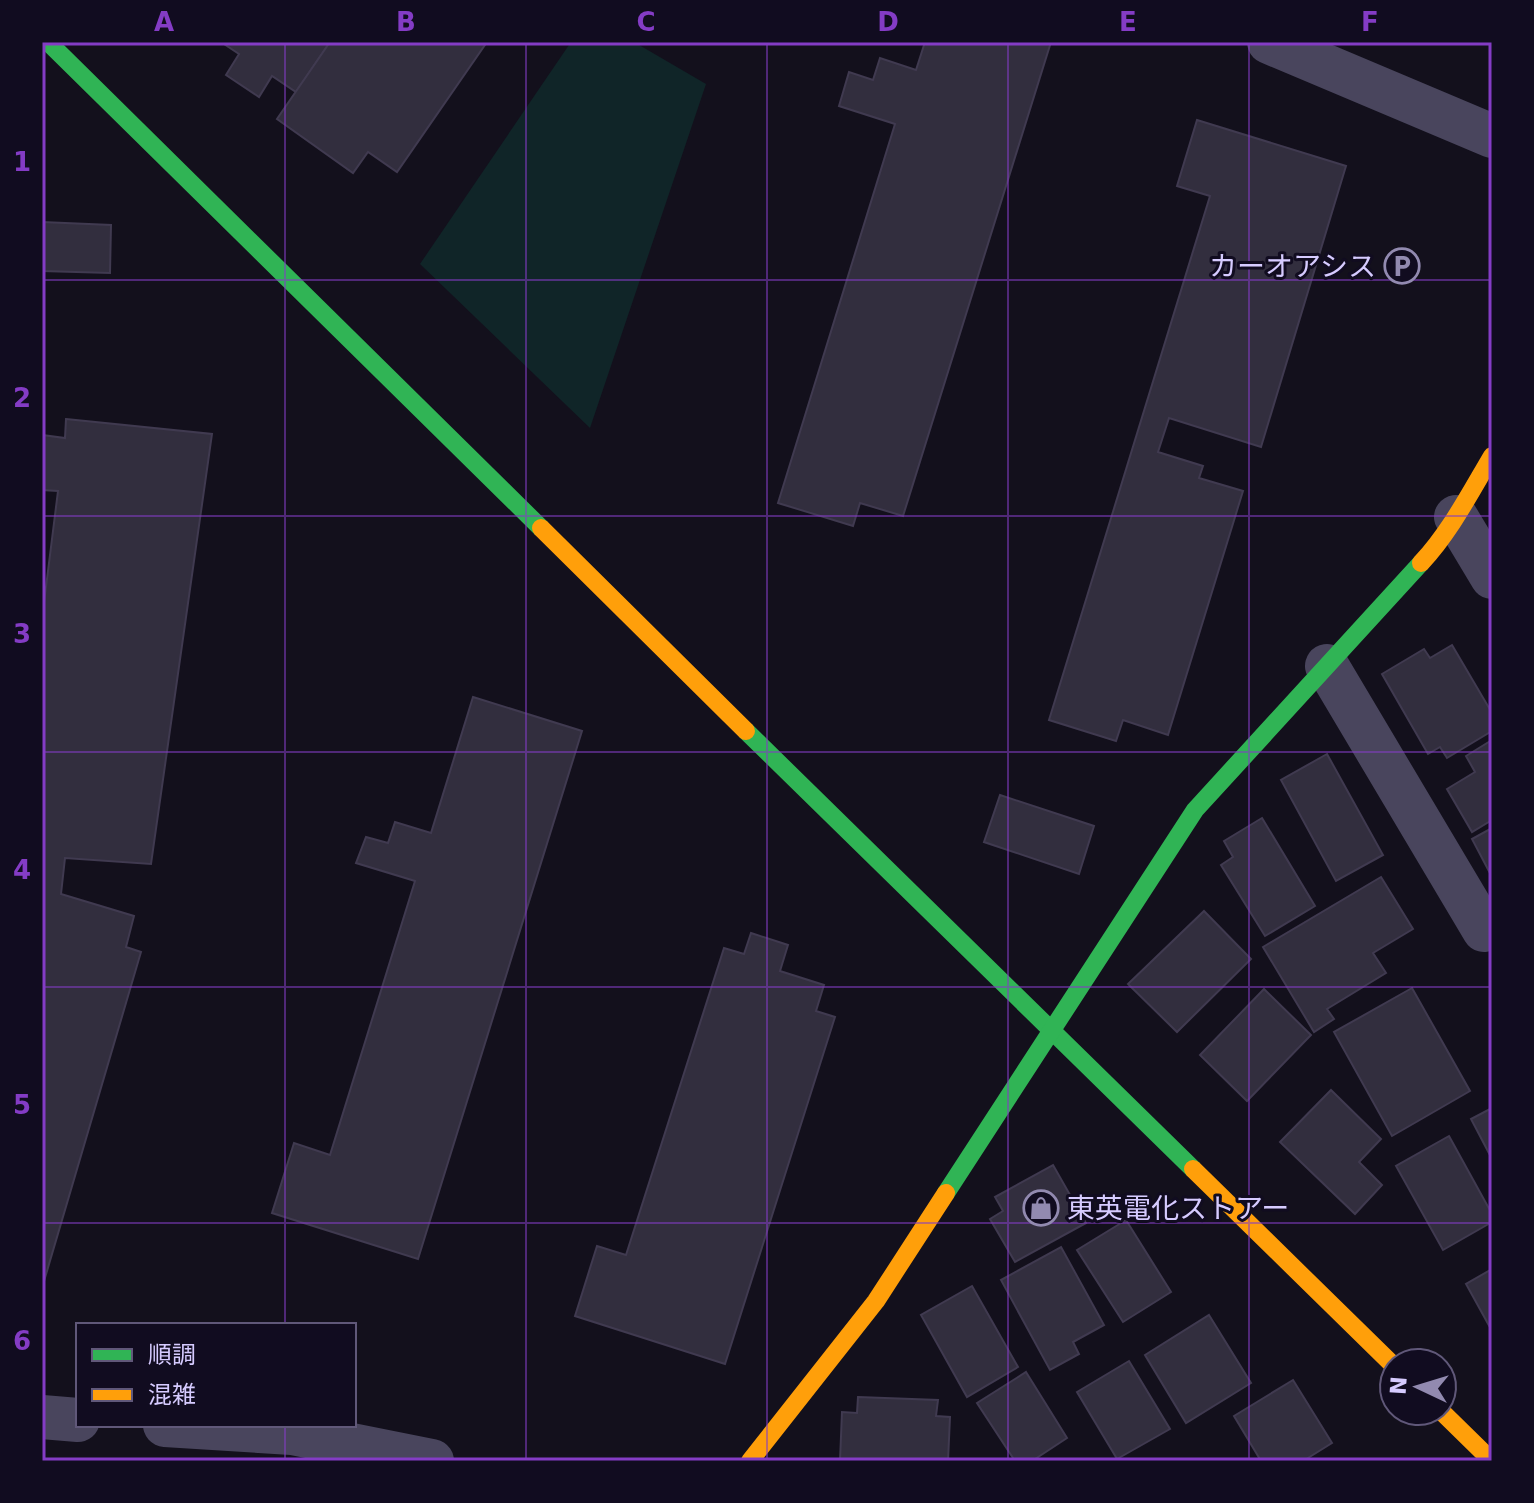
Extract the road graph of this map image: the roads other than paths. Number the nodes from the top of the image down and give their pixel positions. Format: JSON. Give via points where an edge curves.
{"nodes":[{"id":1,"x":48,"y":42,"type":"edge"},
{"id":2,"x":1269,"y":42,"type":"edge"},
{"id":3,"x":1492,"y":136,"type":"edge"},
{"id":4,"x":1492,"y":456,"type":"edge"},
{"id":5,"x":1456,"y":517,"type":"junction"},
{"id":6,"x":1492,"y":577,"type":"edge"},
{"id":7,"x":1327,"y":666,"type":"junction"},
{"id":8,"x":1484,"y":930,"type":"dead end"},
{"id":9,"x":1051,"y":1031,"type":"junction"},
{"id":10,"x":1378,"y":1350,"type":"edge"},
{"id":11,"x":42,"y":1417,"type":"edge"},
{"id":12,"x":76,"y":1420,"type":"edge"},
{"id":13,"x":197,"y":1427,"type":"edge"},
{"id":14,"x":1453,"y":1427,"type":"edge"},
{"id":15,"x":1475,"y":1455,"type":"edge"},
{"id":16,"x":432,"y":1461,"type":"edge"},
{"id":17,"x":750,"y":1461,"type":"edge"}],
"edges":[{"from":1,"to":9,"type":"street"},
{"from":2,"to":3,"type":"street"},
{"from":4,"to":5,"type":"street"},
{"from":5,"to":6,"type":"street"},
{"from":5,"to":7,"type":"street","via":[[1436,547]]},
{"from":7,"to":8,"type":"street"},
{"from":7,"to":9,"type":"street","via":[[1195,810]]},
{"from":9,"to":10,"type":"street"},
{"from":9,"to":17,"type":"street","via":[[876,1301]]},
{"from":11,"to":12,"type":"street"},
{"from":13,"to":16,"type":"street","via":[[292,1433]]},
{"from":14,"to":15,"type":"street"}]}
